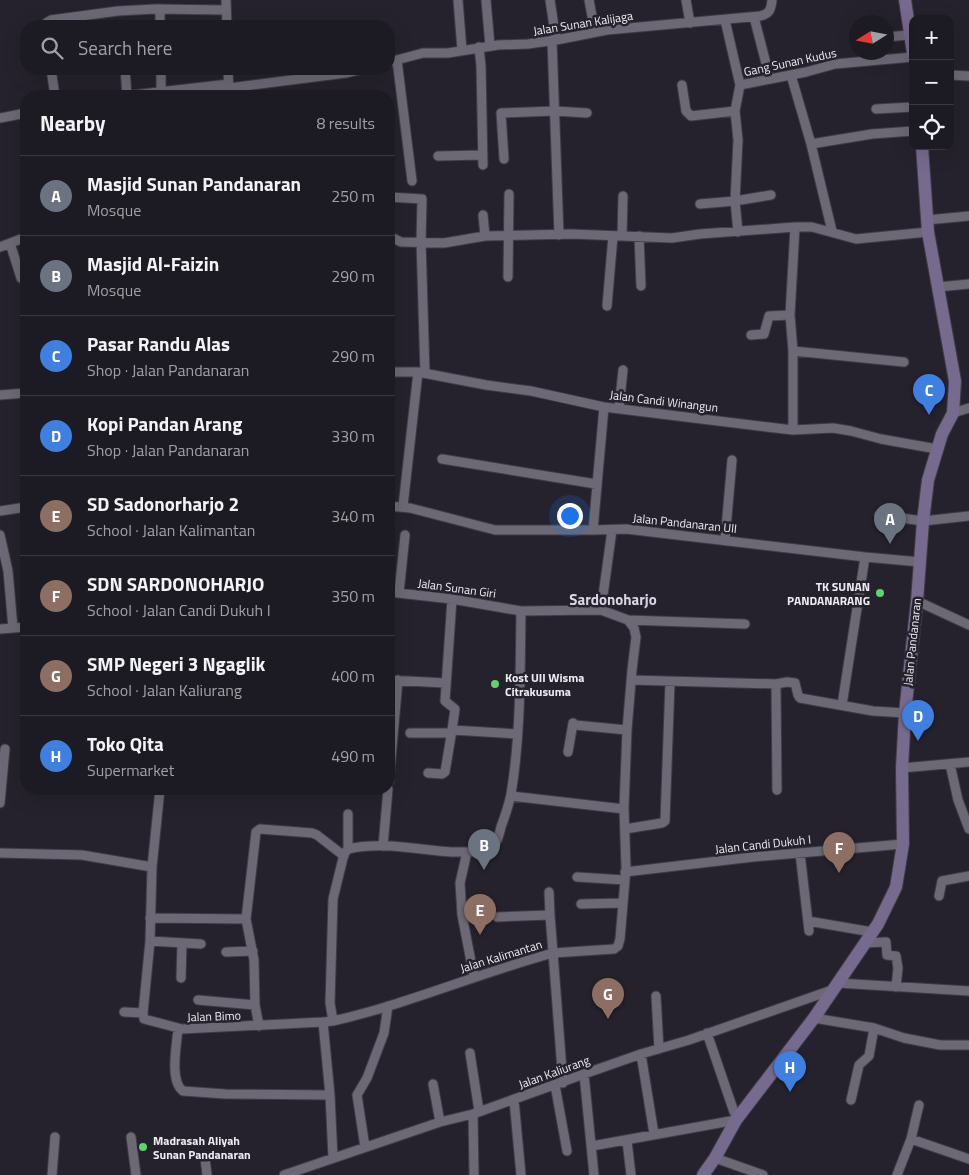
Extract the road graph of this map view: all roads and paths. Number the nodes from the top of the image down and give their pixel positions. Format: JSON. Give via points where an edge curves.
{"nodes":[{"id":1,"x":226,"y":0,"type":"edge"},
{"id":2,"x":458,"y":0,"type":"edge"},
{"id":3,"x":486,"y":0,"type":"edge"},
{"id":4,"x":550,"y":0,"type":"edge"},
{"id":5,"x":589,"y":0,"type":"edge"},
{"id":6,"x":594,"y":0,"type":"edge"},
{"id":7,"x":686,"y":0,"type":"edge"},
{"id":8,"x":772,"y":0,"type":"edge"},
{"id":9,"x":904,"y":0,"type":"edge"},
{"id":10,"x":160,"y":9,"type":"junction"},
{"id":11,"x":226,"y":10,"type":"junction"},
{"id":12,"x":754,"y":17,"type":"junction"},
{"id":13,"x":51,"y":20,"type":"edge"},
{"id":14,"x":160,"y":20,"type":"edge"},
{"id":15,"x":227,"y":20,"type":"edge"},
{"id":16,"x":725,"y":20,"type":"junction"},
{"id":17,"x":690,"y":23,"type":"junction"},
{"id":18,"x":598,"y":32,"type":"junction"},
{"id":19,"x":909,"y":35,"type":"joint"},
{"id":20,"x":894,"y":36,"type":"edge"},
{"id":21,"x":554,"y":41,"type":"junction"},
{"id":22,"x":490,"y":46,"type":"junction"},
{"id":23,"x":479,"y":47,"type":"junction"},
{"id":24,"x":462,"y":50,"type":"junction"},
{"id":25,"x":909,"y":57,"type":"edge"},
{"id":26,"x":395,"y":60,"type":"edge"},
{"id":27,"x":395,"y":74,"type":"edge"},
{"id":28,"x":52,"y":75,"type":"edge"},
{"id":29,"x":125,"y":75,"type":"edge"},
{"id":30,"x":161,"y":75,"type":"edge"},
{"id":31,"x":228,"y":75,"type":"edge"},
{"id":32,"x":331,"y":75,"type":"edge"},
{"id":33,"x":790,"y":76,"type":"junction"},
{"id":34,"x":954,"y":76,"type":"edge"},
{"id":35,"x":969,"y":76,"type":"edge"},
{"id":36,"x":770,"y":79,"type":"junction"},
{"id":37,"x":682,"y":85,"type":"dead end"},
{"id":38,"x":740,"y":85,"type":"junction"},
{"id":39,"x":229,"y":89,"type":"edge"},
{"id":40,"x":54,"y":90,"type":"edge"},
{"id":41,"x":125,"y":90,"type":"edge"},
{"id":42,"x":161,"y":90,"type":"edge"},
{"id":43,"x":206,"y":90,"type":"edge"},
{"id":44,"x":909,"y":107,"type":"edge"},
{"id":45,"x":876,"y":109,"type":"dead end"},
{"id":46,"x":735,"y":110,"type":"junction"},
{"id":47,"x":555,"y":111,"type":"junction"},
{"id":48,"x":587,"y":113,"type":"dead end"},
{"id":49,"x":20,"y":114,"type":"edge"},
{"id":50,"x":0,"y":118,"type":"edge"},
{"id":51,"x":909,"y":131,"type":"edge"},
{"id":52,"x":811,"y":144,"type":"junction"},
{"id":53,"x":922,"y":150,"type":"edge"},
{"id":54,"x":482,"y":155,"type":"junction"},
{"id":55,"x":438,"y":156,"type":"dead end"},
{"id":56,"x":504,"y":159,"type":"dead end"},
{"id":57,"x":483,"y":165,"type":"dead end"},
{"id":58,"x":412,"y":181,"type":"dead end"},
{"id":59,"x":509,"y":194,"type":"dead end"},
{"id":60,"x":772,"y":194,"type":"dead end"},
{"id":61,"x":623,"y":196,"type":"dead end"},
{"id":62,"x":395,"y":197,"type":"edge"},
{"id":63,"x":735,"y":201,"type":"junction"},
{"id":64,"x":700,"y":204,"type":"dead end"},
{"id":65,"x":483,"y":215,"type":"dead end"},
{"id":66,"x":969,"y":216,"type":"edge"},
{"id":67,"x":927,"y":226,"type":"junction"},
{"id":68,"x":795,"y":227,"type":"junction"},
{"id":69,"x":832,"y":231,"type":"junction"},
{"id":70,"x":738,"y":232,"type":"junction"},
{"id":71,"x":559,"y":235,"type":"junction"},
{"id":72,"x":485,"y":236,"type":"junction"},
{"id":73,"x":510,"y":236,"type":"junction"},
{"id":74,"x":617,"y":236,"type":"junction"},
{"id":75,"x":638,"y":236,"type":"junction"},
{"id":76,"x":20,"y":239,"type":"edge"},
{"id":77,"x":395,"y":240,"type":"edge"},
{"id":78,"x":420,"y":241,"type":"junction"},
{"id":79,"x":10,"y":243,"type":"junction"},
{"id":80,"x":0,"y":247,"type":"edge"},
{"id":81,"x":20,"y":275,"type":"edge"},
{"id":82,"x":508,"y":277,"type":"dead end"},
{"id":83,"x":969,"y":284,"type":"edge"},
{"id":84,"x":641,"y":286,"type":"dead end"},
{"id":85,"x":938,"y":287,"type":"junction"},
{"id":86,"x":607,"y":306,"type":"dead end"},
{"id":87,"x":790,"y":315,"type":"junction"},
{"id":88,"x":751,"y":335,"type":"dead end"},
{"id":89,"x":793,"y":351,"type":"junction"},
{"id":90,"x":904,"y":362,"type":"dead end"},
{"id":91,"x":623,"y":370,"type":"dead end"},
{"id":92,"x":395,"y":372,"type":"edge"},
{"id":93,"x":422,"y":373,"type":"junction"},
{"id":94,"x":20,"y":393,"type":"edge"},
{"id":95,"x":0,"y":395,"type":"edge"},
{"id":96,"x":604,"y":406,"type":"junction"},
{"id":97,"x":619,"y":408,"type":"junction"},
{"id":98,"x":969,"y":408,"type":"edge"},
{"id":99,"x":953,"y":413,"type":"junction"},
{"id":100,"x":793,"y":430,"type":"junction"},
{"id":101,"x":937,"y":449,"type":"junction"},
{"id":102,"x":442,"y":460,"type":"dead end"},
{"id":103,"x":732,"y":460,"type":"dead end"},
{"id":104,"x":596,"y":484,"type":"junction"},
{"id":105,"x":395,"y":506,"type":"edge"},
{"id":106,"x":404,"y":506,"type":"junction"},
{"id":107,"x":20,"y":508,"type":"edge"},
{"id":108,"x":0,"y":511,"type":"edge"},
{"id":109,"x":879,"y":515,"type":"dead end"},
{"id":110,"x":969,"y":516,"type":"edge"},
{"id":111,"x":923,"y":521,"type":"junction"},
{"id":112,"x":593,"y":530,"type":"junction"},
{"id":113,"x":612,"y":530,"type":"junction"},
{"id":114,"x":0,"y":535,"type":"edge"},
{"id":115,"x":405,"y":535,"type":"dead end"},
{"id":116,"x":725,"y":540,"type":"junction"},
{"id":117,"x":865,"y":558,"type":"junction"},
{"id":118,"x":920,"y":562,"type":"junction"},
{"id":119,"x":395,"y":593,"type":"edge"},
{"id":120,"x":399,"y":593,"type":"junction"},
{"id":121,"x":452,"y":599,"type":"junction"},
{"id":122,"x":917,"y":601,"type":"junction"},
{"id":123,"x":601,"y":610,"type":"junction"},
{"id":124,"x":521,"y":611,"type":"junction"},
{"id":125,"x":628,"y":620,"type":"junction"},
{"id":126,"x":745,"y":624,"type":"dead end"},
{"id":127,"x":969,"y":625,"type":"edge"},
{"id":128,"x":20,"y":627,"type":"edge"},
{"id":129,"x":13,"y":628,"type":"junction"},
{"id":130,"x":0,"y":629,"type":"edge"},
{"id":131,"x":395,"y":680,"type":"edge"},
{"id":132,"x":631,"y":680,"type":"junction"},
{"id":133,"x":670,"y":682,"type":"junction"},
{"id":134,"x":445,"y":683,"type":"junction"},
{"id":135,"x":776,"y":684,"type":"junction"},
{"id":136,"x":842,"y":705,"type":"junction"},
{"id":137,"x":905,"y":713,"type":"junction"},
{"id":138,"x":627,"y":730,"type":"junction"},
{"id":139,"x":410,"y":732,"type":"dead end"},
{"id":140,"x":452,"y":732,"type":"junction"},
{"id":141,"x":517,"y":734,"type":"junction"},
{"id":142,"x":6,"y":749,"type":"dead end"},
{"id":143,"x":568,"y":752,"type":"dead end"},
{"id":144,"x":969,"y":762,"type":"edge"},
{"id":145,"x":950,"y":764,"type":"junction"},
{"id":146,"x":902,"y":768,"type":"junction"},
{"id":147,"x":428,"y":773,"type":"dead end"},
{"id":148,"x":776,"y":790,"type":"dead end"},
{"id":149,"x":159,"y":795,"type":"edge"},
{"id":150,"x":387,"y":795,"type":"edge"},
{"id":151,"x":511,"y":796,"type":"junction"},
{"id":152,"x":0,"y":803,"type":"edge"},
{"id":153,"x":624,"y":809,"type":"junction"},
{"id":154,"x":348,"y":814,"type":"dead end"},
{"id":155,"x":625,"y":829,"type":"junction"},
{"id":156,"x":969,"y":829,"type":"edge"},
{"id":157,"x":903,"y":844,"type":"junction"},
{"id":158,"x":383,"y":846,"type":"junction"},
{"id":159,"x":467,"y":852,"type":"junction"},
{"id":160,"x":0,"y":853,"type":"edge"},
{"id":161,"x":346,"y":853,"type":"junction"},
{"id":162,"x":800,"y":853,"type":"junction"},
{"id":163,"x":152,"y":867,"type":"junction"},
{"id":164,"x":625,"y":876,"type":"junction"},
{"id":165,"x":969,"y":876,"type":"edge"},
{"id":166,"x":577,"y":877,"type":"dead end"},
{"id":167,"x":549,"y":892,"type":"dead end"},
{"id":168,"x":939,"y":896,"type":"dead end"},
{"id":169,"x":622,"y":903,"type":"junction"},
{"id":170,"x":581,"y":904,"type":"dead end"},
{"id":171,"x":550,"y":915,"type":"junction"},
{"id":172,"x":497,"y":917,"type":"dead end"},
{"id":173,"x":150,"y":918,"type":"junction"},
{"id":174,"x":246,"y":919,"type":"junction"},
{"id":175,"x":808,"y":921,"type":"junction"},
{"id":176,"x":809,"y":931,"type":"dead end"},
{"id":177,"x":872,"y":932,"type":"junction"},
{"id":178,"x":150,"y":941,"type":"junction"},
{"id":179,"x":182,"y":943,"type":"junction"},
{"id":180,"x":864,"y":943,"type":"junction"},
{"id":181,"x":200,"y":944,"type":"dead end"},
{"id":182,"x":253,"y":951,"type":"junction"},
{"id":183,"x":226,"y":952,"type":"dead end"},
{"id":184,"x":553,"y":953,"type":"junction"},
{"id":185,"x":474,"y":977,"type":"junction"},
{"id":186,"x":181,"y":978,"type":"dead end"},
{"id":187,"x":835,"y":986,"type":"junction"},
{"id":188,"x":896,"y":987,"type":"junction"},
{"id":189,"x":969,"y":991,"type":"edge"},
{"id":190,"x":656,"y":996,"type":"dead end"},
{"id":191,"x":198,"y":1000,"type":"dead end"},
{"id":192,"x":255,"y":1005,"type":"junction"},
{"id":193,"x":388,"y":1006,"type":"junction"},
{"id":194,"x":124,"y":1012,"type":"dead end"},
{"id":195,"x":143,"y":1013,"type":"junction"},
{"id":196,"x":814,"y":1018,"type":"junction"},
{"id":197,"x":333,"y":1021,"type":"junction"},
{"id":198,"x":322,"y":1022,"type":"junction"},
{"id":199,"x":258,"y":1026,"type":"junction"},
{"id":200,"x":178,"y":1028,"type":"junction"},
{"id":201,"x":874,"y":1028,"type":"junction"},
{"id":202,"x":707,"y":1033,"type":"junction"},
{"id":203,"x":969,"y":1045,"type":"edge"},
{"id":204,"x":658,"y":1049,"type":"junction"},
{"id":205,"x":470,"y":1053,"type":"dead end"},
{"id":206,"x":641,"y":1054,"type":"junction"},
{"id":207,"x":584,"y":1074,"type":"junction"},
{"id":208,"x":433,"y":1084,"type":"dead end"},
{"id":209,"x":559,"y":1084,"type":"junction"},
{"id":210,"x":330,"y":1095,"type":"junction"},
{"id":211,"x":514,"y":1100,"type":"junction"},
{"id":212,"x":851,"y":1100,"type":"dead end"},
{"id":213,"x":919,"y":1105,"type":"dead end"},
{"id":214,"x":476,"y":1113,"type":"junction"},
{"id":215,"x":735,"y":1116,"type":"junction"},
{"id":216,"x":440,"y":1122,"type":"junction"},
{"id":217,"x":654,"y":1134,"type":"junction"},
{"id":218,"x":55,"y":1137,"type":"dead end"},
{"id":219,"x":131,"y":1137,"type":"dead end"},
{"id":220,"x":911,"y":1139,"type":"junction"},
{"id":221,"x":627,"y":1140,"type":"junction"},
{"id":222,"x":592,"y":1146,"type":"junction"},
{"id":223,"x":365,"y":1147,"type":"junction"},
{"id":224,"x":567,"y":1150,"type":"dead end"},
{"id":225,"x":205,"y":1158,"type":"dead end"},
{"id":226,"x":333,"y":1158,"type":"junction"},
{"id":227,"x":716,"y":1158,"type":"junction"},
{"id":228,"x":969,"y":1159,"type":"edge"},
{"id":229,"x":52,"y":1175,"type":"edge"},
{"id":230,"x":136,"y":1175,"type":"edge"},
{"id":231,"x":206,"y":1175,"type":"edge"},
{"id":232,"x":284,"y":1175,"type":"edge"},
{"id":233,"x":474,"y":1175,"type":"edge"},
{"id":234,"x":521,"y":1175,"type":"edge"},
{"id":235,"x":594,"y":1175,"type":"edge"},
{"id":236,"x":631,"y":1175,"type":"edge"},
{"id":237,"x":703,"y":1175,"type":"edge"},
{"id":238,"x":763,"y":1175,"type":"edge"},
{"id":239,"x":897,"y":1175,"type":"edge"}],
"edges":[{"from":1,"to":11,"type":"street"},
{"from":2,"to":24,"type":"street"},
{"from":3,"to":22,"type":"street"},
{"from":4,"to":21,"type":"street"},
{"from":5,"to":18,"type":"street"},
{"from":6,"to":18,"type":"street"},
{"from":7,"to":17,"type":"street"},
{"from":8,"to":12,"type":"street","via":[[771,10],[766,15]]},
{"from":9,"to":19,"type":"main road"},
{"from":10,"to":11,"type":"street"},
{"from":10,"to":13,"type":"street"},
{"from":10,"to":14,"type":"street"},
{"from":11,"to":15,"type":"street"},
{"from":12,"to":16,"type":"street","name":"Jalan Sunan Kalijaga"},
{"from":12,"to":36,"type":"street"},
{"from":16,"to":17,"type":"street","name":"Jalan Sunan Kalijaga"},
{"from":16,"to":38,"type":"street","name":"Gang Sunan Kudus"},
{"from":17,"to":18,"type":"street","name":"Jalan Sunan Kalijaga"},
{"from":18,"to":21,"type":"street","name":"Jalan Sunan Kalijaga"},
{"from":19,"to":20,"type":"street"},
{"from":21,"to":22,"type":"street","name":"Jalan Sunan Kalijaga"},
{"from":21,"to":47,"type":"street"},
{"from":22,"to":23,"type":"street","name":"Jalan Sunan Kalijaga"},
{"from":23,"to":24,"type":"street","name":"Jalan Sunan Kalijaga"},
{"from":23,"to":54,"type":"street"},
{"from":24,"to":26,"type":"street","name":"Jalan Sunan Kalijaga","via":[[423,53]]},
{"from":25,"to":33,"type":"street","name":"Gang Sunan Kudus","via":[[835,64]]},
{"from":27,"to":58,"type":"street"},
{"from":28,"to":40,"type":"street"},
{"from":29,"to":41,"type":"street"},
{"from":30,"to":42,"type":"street"},
{"from":31,"to":39,"type":"street"},
{"from":32,"to":39,"type":"street"},
{"from":33,"to":36,"type":"street","name":"Gang Sunan Kudus"},
{"from":33,"to":52,"type":"street"},
{"from":34,"to":35,"type":"street"},
{"from":36,"to":38,"type":"street","name":"Gang Sunan Kudus"},
{"from":37,"to":46,"type":"street","via":[[686,111],[691,116]]},
{"from":38,"to":46,"type":"street"},
{"from":39,"to":43,"type":"street"},
{"from":44,"to":45,"type":"street"},
{"from":46,"to":63,"type":"street","via":[[738,140]]},
{"from":47,"to":48,"type":"street"},
{"from":47,"to":56,"type":"street","via":[[501,113]]},
{"from":47,"to":71,"type":"street"},
{"from":49,"to":50,"type":"street"},
{"from":51,"to":52,"type":"street"},
{"from":52,"to":69,"type":"street"},
{"from":53,"to":67,"type":"main road","name":"Jalan Pandanaran"},
{"from":54,"to":55,"type":"street"},
{"from":54,"to":57,"type":"street"},
{"from":59,"to":73,"type":"street"},
{"from":60,"to":63,"type":"street"},
{"from":61,"to":74,"type":"street"},
{"from":62,"to":78,"type":"street","via":[[422,199]]},
{"from":63,"to":64,"type":"street"},
{"from":63,"to":70,"type":"street"},
{"from":65,"to":72,"type":"street"},
{"from":66,"to":67,"type":"street"},
{"from":67,"to":69,"type":"street","via":[[856,239]]},
{"from":67,"to":85,"type":"main road","name":"Jalan Pandanaran"},
{"from":68,"to":69,"type":"street"},
{"from":68,"to":70,"type":"street"},
{"from":68,"to":87,"type":"street"},
{"from":70,"to":75,"type":"street","via":[[672,238]]},
{"from":71,"to":73,"type":"street"},
{"from":71,"to":74,"type":"street"},
{"from":72,"to":73,"type":"street"},
{"from":72,"to":78,"type":"street","via":[[444,243]]},
{"from":73,"to":82,"type":"street"},
{"from":74,"to":75,"type":"street"},
{"from":74,"to":86,"type":"street"},
{"from":75,"to":84,"type":"street"},
{"from":76,"to":79,"type":"street"},
{"from":77,"to":78,"type":"street"},
{"from":78,"to":93,"type":"street"},
{"from":79,"to":80,"type":"street"},
{"from":79,"to":81,"type":"street"},
{"from":83,"to":85,"type":"street"},
{"from":85,"to":99,"type":"main road","name":"Jalan Pandanaran","via":[[955,381]]},
{"from":87,"to":88,"type":"street","via":[[769,316],[764,334]]},
{"from":87,"to":89,"type":"street"},
{"from":89,"to":90,"type":"street"},
{"from":89,"to":100,"type":"street"},
{"from":91,"to":97,"type":"street"},
{"from":92,"to":93,"type":"street","name":"Jalan Candi Winangun"},
{"from":93,"to":96,"type":"street","name":"Jalan Candi Winangun"},
{"from":93,"to":106,"type":"street"},
{"from":94,"to":95,"type":"street"},
{"from":96,"to":97,"type":"street","name":"Jalan Candi Winangun"},
{"from":96,"to":104,"type":"street"},
{"from":97,"to":100,"type":"street","name":"Jalan Candi Winangun"},
{"from":98,"to":99,"type":"street"},
{"from":99,"to":101,"type":"main road","name":"Jalan Pandanaran"},
{"from":100,"to":101,"type":"street","name":"Jalan Candi Winangun","via":[[851,430]]},
{"from":101,"to":111,"type":"main road","name":"Jalan Pandanaran","via":[[928,480]]},
{"from":102,"to":104,"type":"street"},
{"from":103,"to":116,"type":"street"},
{"from":104,"to":112,"type":"street"},
{"from":105,"to":106,"type":"street","name":"Jalan Pandanaran UII"},
{"from":106,"to":112,"type":"street","name":"Jalan Pandanaran UII","via":[[494,530]]},
{"from":107,"to":108,"type":"street"},
{"from":109,"to":111,"type":"street"},
{"from":110,"to":111,"type":"street"},
{"from":111,"to":118,"type":"main road","name":"Jalan Pandanaran"},
{"from":112,"to":113,"type":"street","name":"Jalan Pandanaran UII"},
{"from":113,"to":116,"type":"street","name":"Jalan Pandanaran UII"},
{"from":113,"to":123,"type":"street"},
{"from":114,"to":129,"type":"street","via":[[8,571]]},
{"from":115,"to":120,"type":"street"},
{"from":116,"to":117,"type":"street","name":"Jalan Pandanaran UII"},
{"from":117,"to":118,"type":"street","name":"Jalan Pandanaran UII"},
{"from":117,"to":136,"type":"street"},
{"from":118,"to":122,"type":"main road","name":"Jalan Pandanaran"},
{"from":119,"to":120,"type":"street","name":"Jalan Sunan Giri"},
{"from":120,"to":121,"type":"street","name":"Jalan Sunan Giri"},
{"from":121,"to":124,"type":"street","name":"Jalan Sunan Giri"},
{"from":121,"to":134,"type":"street"},
{"from":122,"to":127,"type":"street"},
{"from":122,"to":137,"type":"main road","name":"Jalan Pandanaran"},
{"from":123,"to":124,"type":"street","name":"Jalan Sunan Giri"},
{"from":123,"to":125,"type":"street"},
{"from":124,"to":141,"type":"street"},
{"from":125,"to":126,"type":"street"},
{"from":125,"to":132,"type":"street","via":[[636,637]]},
{"from":128,"to":129,"type":"street"},
{"from":129,"to":130,"type":"street"},
{"from":131,"to":134,"type":"street"},
{"from":132,"to":133,"type":"street"},
{"from":132,"to":138,"type":"street"},
{"from":133,"to":135,"type":"street"},
{"from":133,"to":155,"type":"street","via":[[665,821]]},
{"from":134,"to":140,"type":"street","via":[[445,701],[456,712]]},
{"from":135,"to":136,"type":"street","via":[[795,683],[800,698]]},
{"from":135,"to":148,"type":"street"},
{"from":136,"to":137,"type":"street"},
{"from":137,"to":146,"type":"main road","name":"Jalan Pandanaran"},
{"from":138,"to":143,"type":"street","via":[[573,723]]},
{"from":138,"to":153,"type":"street"},
{"from":139,"to":140,"type":"street"},
{"from":140,"to":141,"type":"street"},
{"from":140,"to":147,"type":"street","via":[[445,772]]},
{"from":141,"to":151,"type":"street"},
{"from":142,"to":152,"type":"street"},
{"from":144,"to":145,"type":"street"},
{"from":145,"to":146,"type":"street"},
{"from":145,"to":156,"type":"street"},
{"from":146,"to":157,"type":"main road","name":"Jalan Pandanaran"},
{"from":149,"to":163,"type":"street"},
{"from":150,"to":158,"type":"street"},
{"from":151,"to":153,"type":"street"},
{"from":151,"to":159,"type":"street","via":[[493,846]]},
{"from":153,"to":155,"type":"street"},
{"from":154,"to":161,"type":"street"},
{"from":155,"to":164,"type":"street"},
{"from":157,"to":162,"type":"street","name":"Jalan Candi Dukuh I"},
{"from":157,"to":177,"type":"main road","name":"Jalan Pandanaran","via":[[896,887]]},
{"from":158,"to":159,"type":"street"},
{"from":158,"to":161,"type":"street","via":[[363,846]]},
{"from":159,"to":185,"type":"street","via":[[460,883],[462,915]]},
{"from":160,"to":163,"type":"street","via":[[82,855]]},
{"from":161,"to":174,"type":"street","via":[[312,833],[258,830],[254,840]]},
{"from":161,"to":197,"type":"street","via":[[333,899],[330,1003]]},
{"from":162,"to":164,"type":"street","name":"Jalan Candi Dukuh I"},
{"from":162,"to":175,"type":"street"},
{"from":163,"to":173,"type":"street"},
{"from":164,"to":166,"type":"street","name":"Jalan Candi Dukuh I"},
{"from":164,"to":169,"type":"street"},
{"from":165,"to":168,"type":"street","via":[[942,882]]},
{"from":167,"to":171,"type":"street"},
{"from":169,"to":170,"type":"street"},
{"from":169,"to":184,"type":"street","via":[[620,939],[614,949]]},
{"from":171,"to":172,"type":"street"},
{"from":171,"to":184,"type":"street"},
{"from":173,"to":174,"type":"street"},
{"from":173,"to":178,"type":"street"},
{"from":174,"to":182,"type":"street"},
{"from":175,"to":176,"type":"street"},
{"from":175,"to":177,"type":"street"},
{"from":177,"to":180,"type":"main road","name":"Jalan Pandanaran"},
{"from":178,"to":179,"type":"street"},
{"from":178,"to":195,"type":"street"},
{"from":179,"to":181,"type":"street"},
{"from":179,"to":186,"type":"street"},
{"from":180,"to":187,"type":"main road","name":"Jalan Pandanaran"},
{"from":180,"to":188,"type":"street","via":[[886,942],[887,955],[896,956]]},
{"from":182,"to":183,"type":"street"},
{"from":182,"to":192,"type":"street"},
{"from":184,"to":185,"type":"street","name":"Jalan Kalimantan"},
{"from":184,"to":209,"type":"street","name":"Jalan Kalimantan"},
{"from":185,"to":193,"type":"street","name":"Jalan Kalimantan"},
{"from":187,"to":188,"type":"street"},
{"from":187,"to":196,"type":"main road","name":"Jalan Pandanaran"},
{"from":187,"to":202,"type":"street","name":"Jalan Kaliurang"},
{"from":188,"to":189,"type":"street"},
{"from":190,"to":204,"type":"street"},
{"from":191,"to":192,"type":"street"},
{"from":192,"to":199,"type":"street"},
{"from":193,"to":197,"type":"street","name":"Jalan Kalimantan"},
{"from":193,"to":223,"type":"street","via":[[384,1033],[357,1095]]},
{"from":194,"to":195,"type":"street"},
{"from":195,"to":200,"type":"street","name":"Jalan Bimo","via":[[145,1021]]},
{"from":196,"to":201,"type":"street"},
{"from":196,"to":215,"type":"main road","name":"Jalan Pandanaran"},
{"from":197,"to":198,"type":"street","name":"Jalan Bimo"},
{"from":198,"to":199,"type":"street","name":"Jalan Bimo"},
{"from":198,"to":210,"type":"street"},
{"from":199,"to":200,"type":"street","name":"Jalan Bimo"},
{"from":200,"to":210,"type":"street","via":[[175,1074],[176,1083],[183,1091]]},
{"from":201,"to":203,"type":"street","via":[[940,1045]]},
{"from":201,"to":212,"type":"street","via":[[869,1056],[859,1065]]},
{"from":202,"to":204,"type":"street","name":"Jalan Kaliurang"},
{"from":202,"to":215,"type":"street"},
{"from":204,"to":206,"type":"street","name":"Jalan Kaliurang"},
{"from":205,"to":214,"type":"street"},
{"from":206,"to":207,"type":"street","name":"Jalan Kaliurang"},
{"from":206,"to":217,"type":"street"},
{"from":207,"to":209,"type":"street","name":"Jalan Kaliurang"},
{"from":207,"to":222,"type":"street"},
{"from":208,"to":216,"type":"street"},
{"from":209,"to":211,"type":"street","name":"Jalan Kaliurang"},
{"from":209,"to":224,"type":"street","name":"Jalan Kalimantan"},
{"from":210,"to":226,"type":"street"},
{"from":211,"to":214,"type":"street","name":"Jalan Kaliurang"},
{"from":211,"to":234,"type":"street"},
{"from":213,"to":220,"type":"street"},
{"from":214,"to":216,"type":"street","name":"Jalan Kaliurang"},
{"from":214,"to":233,"type":"street"},
{"from":215,"to":217,"type":"street"},
{"from":215,"to":227,"type":"main road","name":"Jalan Pandanaran"},
{"from":216,"to":223,"type":"street","name":"Jalan Kaliurang"},
{"from":217,"to":221,"type":"street"},
{"from":218,"to":229,"type":"street"},
{"from":219,"to":230,"type":"street"},
{"from":220,"to":228,"type":"street"},
{"from":220,"to":239,"type":"street"},
{"from":221,"to":222,"type":"street"},
{"from":221,"to":236,"type":"street"},
{"from":222,"to":235,"type":"street"},
{"from":223,"to":226,"type":"street","name":"Jalan Kaliurang"},
{"from":225,"to":231,"type":"street"},
{"from":226,"to":232,"type":"street","name":"Jalan Kaliurang"},
{"from":227,"to":237,"type":"main road","name":"Jalan Pandanaran"},
{"from":227,"to":238,"type":"street"}]}
